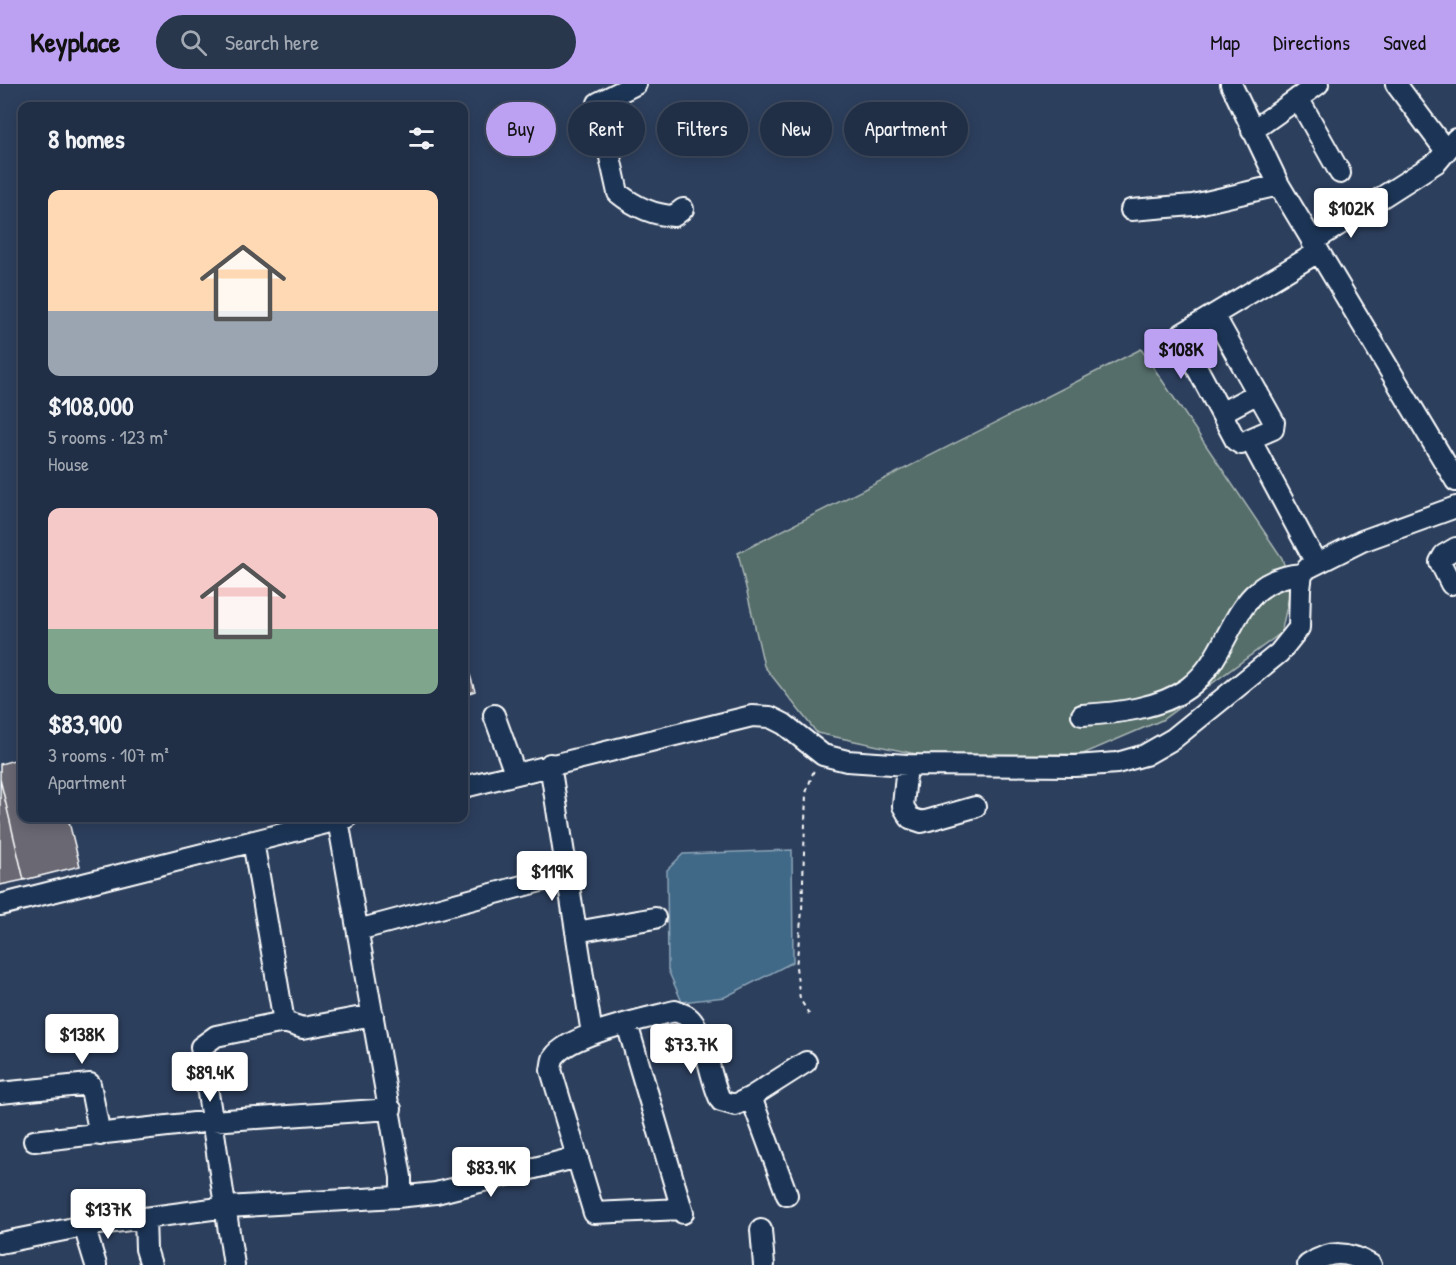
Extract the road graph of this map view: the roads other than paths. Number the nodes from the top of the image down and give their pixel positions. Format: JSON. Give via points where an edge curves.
{"nodes":[{"id":1,"x":636,"y":84,"type":"edge"},
{"id":2,"x":1231,"y":84,"type":"edge"},
{"id":3,"x":1318,"y":84,"type":"edge"},
{"id":4,"x":1396,"y":84,"type":"edge"},
{"id":5,"x":1298,"y":98,"type":"junction"},
{"id":6,"x":1252,"y":130,"type":"junction"},
{"id":7,"x":1451,"y":145,"type":"edge"},
{"id":8,"x":1340,"y":173,"type":"dead end"},
{"id":9,"x":1279,"y":185,"type":"junction"},
{"id":10,"x":683,"y":209,"type":"dead end"},
{"id":11,"x":1131,"y":210,"type":"dead end"},
{"id":12,"x":1315,"y":247,"type":"junction"},
{"id":13,"x":1214,"y":315,"type":"junction"},
{"id":14,"x":1258,"y":393,"type":"junction"},
{"id":15,"x":1221,"y":413,"type":"junction"},
{"id":16,"x":1250,"y":439,"type":"junction"},
{"id":17,"x":1451,"y":458,"type":"edge"},
{"id":18,"x":1456,"y":482,"type":"edge"},
{"id":19,"x":1456,"y":507,"type":"edge"},
{"id":20,"x":1456,"y":548,"type":"edge"},
{"id":21,"x":1309,"y":568,"type":"junction"},
{"id":22,"x":1451,"y":584,"type":"dead end"},
{"id":23,"x":494,"y":715,"type":"dead end"},
{"id":24,"x":1082,"y":715,"type":"dead end"},
{"id":25,"x":550,"y":764,"type":"junction"},
{"id":26,"x":907,"y":765,"type":"junction"},
{"id":27,"x":515,"y":773,"type":"junction"},
{"id":28,"x":468,"y":786,"type":"edge"},
{"id":29,"x":975,"y":807,"type":"dead end"},
{"id":30,"x":330,"y":822,"type":"edge"},
{"id":31,"x":342,"y":822,"type":"edge"},
{"id":32,"x":254,"y":841,"type":"junction"},
{"id":33,"x":567,"y":874,"type":"junction"},
{"id":34,"x":0,"y":905,"type":"edge"},
{"id":35,"x":655,"y":918,"type":"dead end"},
{"id":36,"x":357,"y":930,"type":"junction"},
{"id":37,"x":576,"y":932,"type":"junction"},
{"id":38,"x":373,"y":1015,"type":"junction"},
{"id":39,"x":284,"y":1022,"type":"junction"},
{"id":40,"x":627,"y":1024,"type":"junction"},
{"id":41,"x":592,"y":1034,"type":"junction"},
{"id":42,"x":806,"y":1062,"type":"dead end"},
{"id":43,"x":0,"y":1093,"type":"edge"},
{"id":44,"x":751,"y":1097,"type":"junction"},
{"id":45,"x":391,"y":1109,"type":"junction"},
{"id":46,"x":212,"y":1121,"type":"junction"},
{"id":47,"x":100,"y":1135,"type":"junction"},
{"id":48,"x":34,"y":1142,"type":"dead end"},
{"id":49,"x":578,"y":1157,"type":"junction"},
{"id":50,"x":787,"y":1195,"type":"dead end"},
{"id":51,"x":397,"y":1197,"type":"junction"},
{"id":52,"x":227,"y":1207,"type":"junction"},
{"id":53,"x":144,"y":1218,"type":"junction"},
{"id":54,"x":84,"y":1226,"type":"junction"},
{"id":55,"x":761,"y":1230,"type":"dead end"},
{"id":56,"x":0,"y":1243,"type":"edge"},
{"id":57,"x":96,"y":1265,"type":"edge"},
{"id":58,"x":151,"y":1265,"type":"edge"},
{"id":59,"x":234,"y":1265,"type":"edge"},
{"id":60,"x":764,"y":1265,"type":"edge"},
{"id":61,"x":1308,"y":1265,"type":"edge"},
{"id":62,"x":1371,"y":1265,"type":"edge"}],
"edges":[{"from":1,"to":10,"type":"street","via":[[598,103],[618,193],[634,205],[662,216],[674,216]]},
{"from":2,"to":6,"type":"street"},
{"from":3,"to":5,"type":"street"},
{"from":4,"to":7,"type":"street"},
{"from":5,"to":6,"type":"street"},
{"from":5,"to":8,"type":"street"},
{"from":6,"to":9,"type":"street"},
{"from":7,"to":12,"type":"street","via":[[1437,162]]},
{"from":9,"to":11,"type":"street","via":[[1193,205]]},
{"from":9,"to":12,"type":"street"},
{"from":12,"to":13,"type":"street"},
{"from":12,"to":17,"type":"street"},
{"from":13,"to":14,"type":"street"},
{"from":13,"to":15,"type":"street","via":[[1181,338]]},
{"from":14,"to":15,"type":"street"},
{"from":14,"to":16,"type":"street","via":[[1275,425]]},
{"from":15,"to":16,"type":"street","via":[[1236,441],[1241,444]]},
{"from":16,"to":21,"type":"street"},
{"from":17,"to":18,"type":"street"},
{"from":19,"to":21,"type":"street","via":[[1362,541]]},
{"from":20,"to":22,"type":"street","via":[[1440,562]]},
{"from":21,"to":24,"type":"street","via":[[1256,589],[1214,660],[1186,689],[1143,707]]},
{"from":21,"to":26,"type":"street","via":[[1299,628],[1291,640],[1173,739],[1145,755],[1117,763],[1075,766]]},
{"from":23,"to":27,"type":"street"},
{"from":25,"to":26,"type":"street","via":[[752,716],[770,717],[784,724],[823,755],[847,761]]},
{"from":25,"to":27,"type":"street"},
{"from":25,"to":33,"type":"street"},
{"from":26,"to":29,"type":"street","via":[[903,806],[910,818],[922,822]]},
{"from":27,"to":28,"type":"street"},
{"from":30,"to":32,"type":"street"},
{"from":31,"to":36,"type":"street"},
{"from":32,"to":34,"type":"street"},
{"from":32,"to":39,"type":"street"},
{"from":33,"to":36,"type":"street"},
{"from":33,"to":37,"type":"street"},
{"from":35,"to":37,"type":"street"},
{"from":36,"to":38,"type":"street"},
{"from":37,"to":41,"type":"street"},
{"from":38,"to":39,"type":"street","via":[[303,1028]]},
{"from":38,"to":45,"type":"street"},
{"from":39,"to":46,"type":"street","via":[[216,1036],[201,1047]]},
{"from":40,"to":41,"type":"street"},
{"from":40,"to":44,"type":"street","via":[[675,1011],[688,1016],[698,1029],[721,1101],[735,1105]]},
{"from":40,"to":49,"type":"street","via":[[682,1211],[594,1213]]},
{"from":41,"to":49,"type":"street","via":[[563,1048],[554,1058],[551,1070]]},
{"from":42,"to":44,"type":"street"},
{"from":43,"to":47,"type":"street","via":[[90,1084]]},
{"from":44,"to":50,"type":"street"},
{"from":45,"to":46,"type":"street"},
{"from":45,"to":51,"type":"street","via":[[401,1177]]},
{"from":46,"to":47,"type":"street"},
{"from":46,"to":52,"type":"street"},
{"from":47,"to":48,"type":"street"},
{"from":49,"to":51,"type":"street","via":[[436,1193]]},
{"from":51,"to":52,"type":"street"},
{"from":52,"to":53,"type":"street"},
{"from":52,"to":59,"type":"street"},
{"from":53,"to":54,"type":"street"},
{"from":53,"to":58,"type":"street"},
{"from":54,"to":56,"type":"street"},
{"from":54,"to":57,"type":"street"},
{"from":55,"to":60,"type":"street"},
{"from":61,"to":62,"type":"street","via":[[1323,1255],[1354,1255]]}]}
